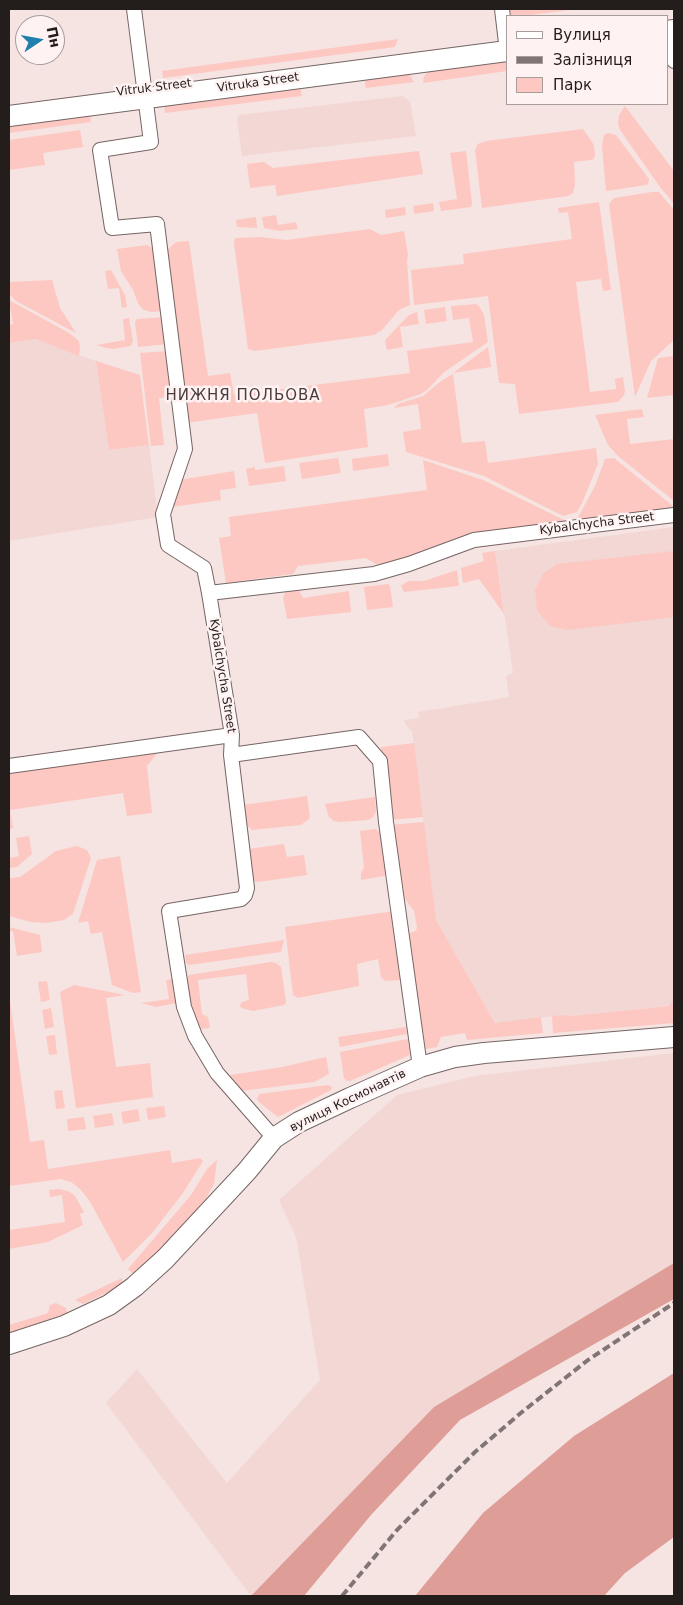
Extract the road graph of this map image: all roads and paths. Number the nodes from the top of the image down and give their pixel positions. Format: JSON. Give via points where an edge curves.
{"nodes":[{"id":1,"x":134,"y":9,"type":"edge"},
{"id":2,"x":502,"y":9,"type":"edge"},
{"id":3,"x":670,"y":27,"type":"edge"},
{"id":4,"x":506,"y":35,"type":"edge"},
{"id":5,"x":506,"y":42,"type":"edge"},
{"id":6,"x":506,"y":50,"type":"edge"},
{"id":7,"x":674,"y":62,"type":"edge"},
{"id":8,"x":144,"y":94,"type":"junction"},
{"id":9,"x":9,"y":106,"type":"edge"},
{"id":10,"x":9,"y":116,"type":"edge"},
{"id":11,"x":674,"y":515,"type":"edge"},
{"id":12,"x":209,"y":594,"type":"junction"},
{"id":13,"x":232,"y":735,"type":"junction"},
{"id":14,"x":231,"y":754,"type":"junction"},
{"id":15,"x":9,"y":766,"type":"edge"},
{"id":16,"x":674,"y":1037,"type":"edge"},
{"id":17,"x":420,"y":1066,"type":"junction"},
{"id":18,"x":274,"y":1138,"type":"junction"},
{"id":19,"x":9,"y":1344,"type":"edge"}],
"edges":[{"from":1,"to":8,"type":"street"},
{"from":2,"to":4,"type":"street"},
{"from":3,"to":7,"type":"street"},
{"from":5,"to":8,"type":"main road","name":"Vitruk Street"},
{"from":6,"to":8,"type":"main road","name":"Vitruka Street"},
{"from":8,"to":9,"type":"main road","name":"Vitruk Street"},
{"from":8,"to":10,"type":"main road","name":"Vitruka Street"},
{"from":8,"to":12,"type":"street","via":[[151,142],[100,150],[112,228],[158,224],[185,448],[163,514],[168,545],[204,568]]},
{"from":11,"to":12,"type":"street","name":"Kybalchycha Street","via":[[474,540],[374,574]]},
{"from":12,"to":13,"type":"street","name":"Kybalchycha Street"},
{"from":13,"to":14,"type":"street","name":"Kybalchycha Street"},
{"from":13,"to":15,"type":"street"},
{"from":14,"to":17,"type":"street","via":[[359,737],[380,761]]},
{"from":14,"to":18,"type":"street","name":"Kybalchycha Street","via":[[247,888],[245,896],[169,911],[184,1007],[196,1036],[217,1073]]},
{"from":16,"to":17,"type":"main road","name":"вулиця Космонавтів","via":[[484,1053]]},
{"from":17,"to":18,"type":"main road","name":"вулиця Космонавтів","via":[[299,1122]]},
{"from":18,"to":19,"type":"main road","name":"вулиця Космонавтів","via":[[222,1198],[134,1288],[109,1305],[64,1326]]}]}
